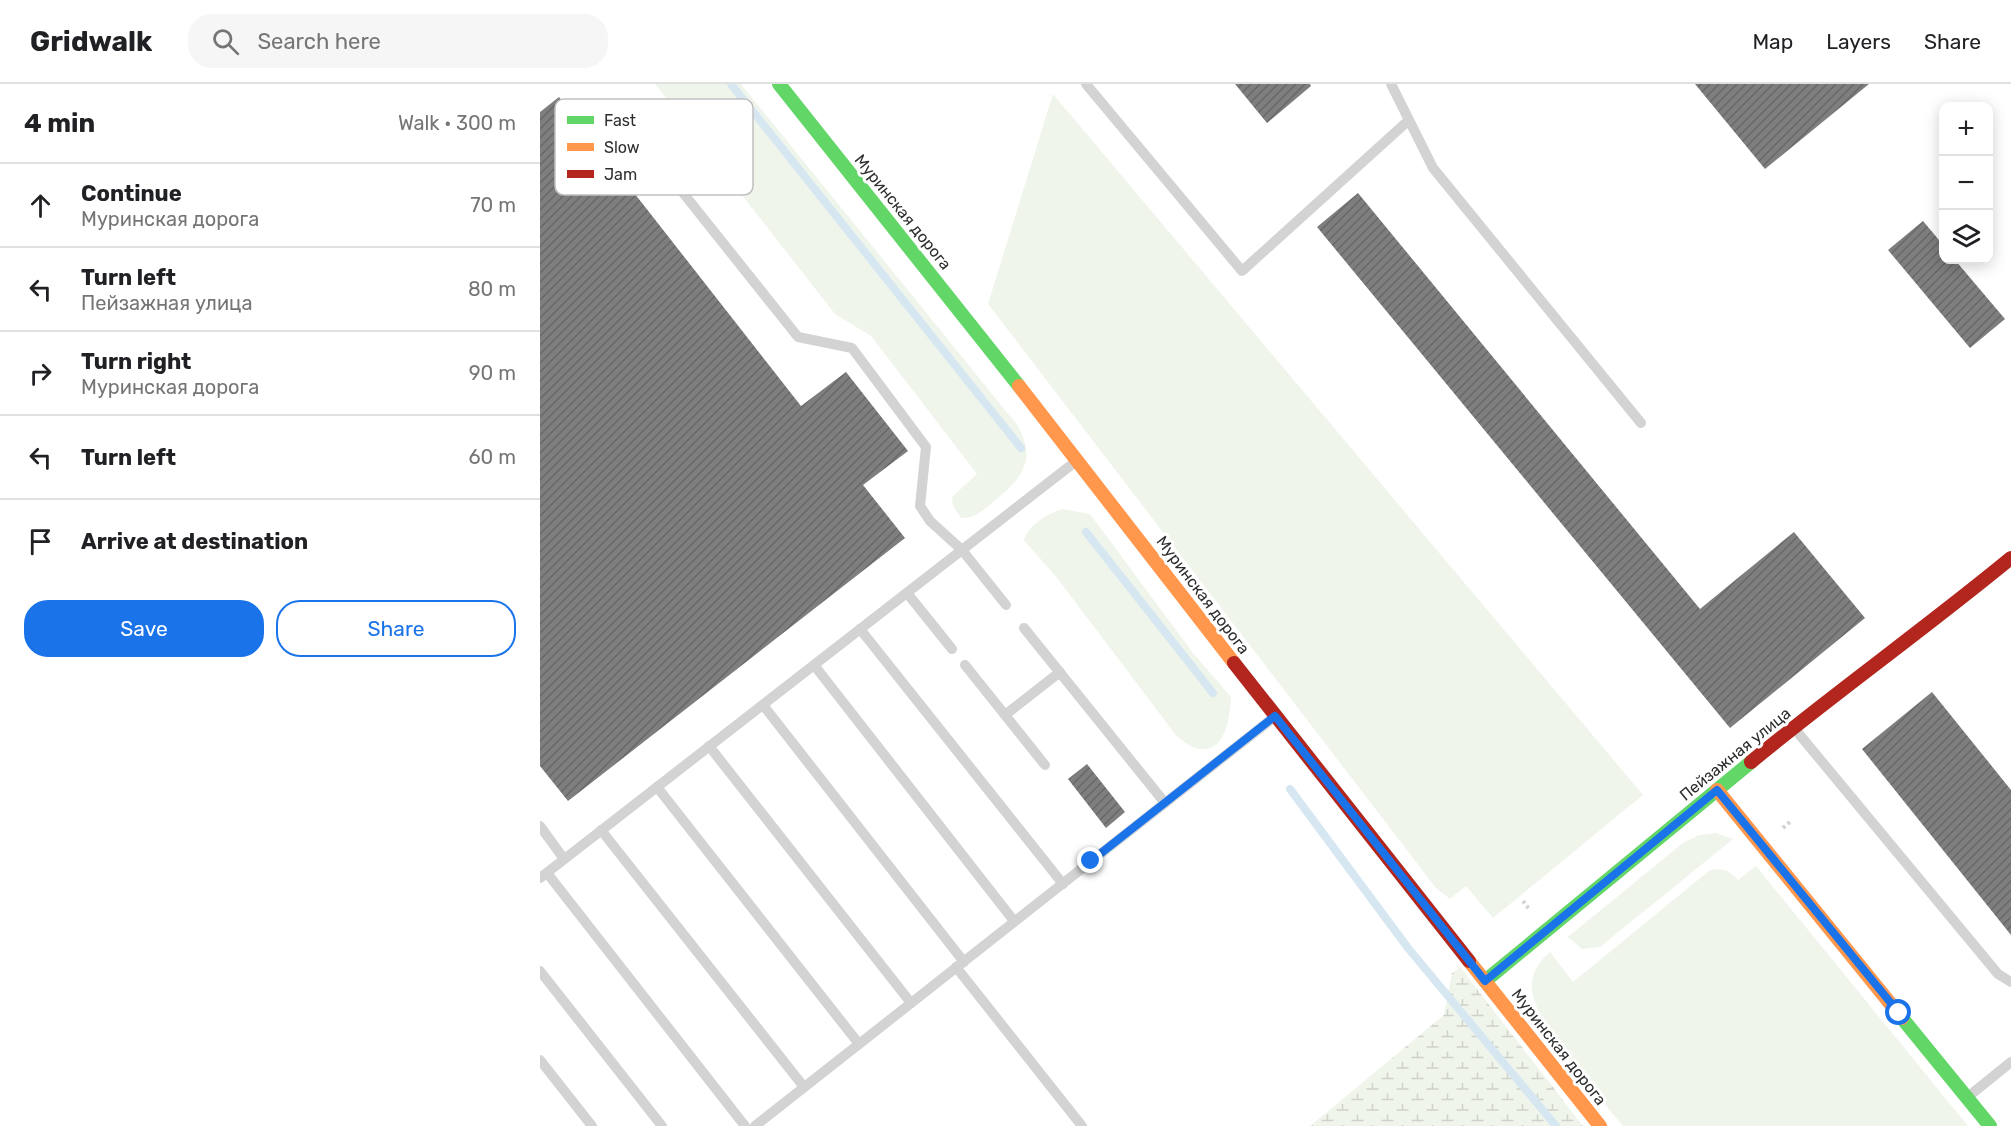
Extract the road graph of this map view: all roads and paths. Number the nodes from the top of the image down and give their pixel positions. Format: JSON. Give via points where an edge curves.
{"nodes":[{"id":1,"x":779,"y":84,"type":"edge"},
{"id":2,"x":1086,"y":84,"type":"edge"},
{"id":3,"x":1391,"y":84,"type":"edge"},
{"id":4,"x":1409,"y":120,"type":"junction"},
{"id":5,"x":685,"y":195,"type":"edge"},
{"id":6,"x":1641,"y":423,"type":"dead end"},
{"id":7,"x":1078,"y":459,"type":"junction"},
{"id":8,"x":962,"y":550,"type":"junction"},
{"id":9,"x":2011,"y":558,"type":"edge"},
{"id":10,"x":907,"y":593,"type":"junction"},
{"id":11,"x":1006,"y":605,"type":"dead end"},
{"id":12,"x":1024,"y":628,"type":"dead end"},
{"id":13,"x":860,"y":629,"type":"junction"},
{"id":14,"x":952,"y":649,"type":"dead end"},
{"id":15,"x":814,"y":665,"type":"junction"},
{"id":16,"x":965,"y":665,"type":"dead end"},
{"id":17,"x":1060,"y":672,"type":"junction"},
{"id":18,"x":763,"y":705,"type":"junction"},
{"id":19,"x":1005,"y":715,"type":"junction"},
{"id":20,"x":1275,"y":716,"type":"junction"},
{"id":21,"x":1794,"y":727,"type":"junction"},
{"id":22,"x":709,"y":746,"type":"junction"},
{"id":23,"x":1045,"y":765,"type":"dead end"},
{"id":24,"x":657,"y":787,"type":"junction"},
{"id":25,"x":1717,"y":790,"type":"junction"},
{"id":26,"x":1165,"y":803,"type":"junction"},
{"id":27,"x":540,"y":826,"type":"edge"},
{"id":28,"x":601,"y":830,"type":"junction"},
{"id":29,"x":564,"y":859,"type":"junction"},
{"id":30,"x":543,"y":875,"type":"edge"},
{"id":31,"x":1063,"y":884,"type":"junction"},
{"id":32,"x":1014,"y":921,"type":"junction"},
{"id":33,"x":960,"y":964,"type":"junction"},
{"id":34,"x":540,"y":971,"type":"edge"},
{"id":35,"x":1485,"y":981,"type":"junction"},
{"id":36,"x":2011,"y":982,"type":"edge"},
{"id":37,"x":911,"y":1003,"type":"junction"},
{"id":38,"x":860,"y":1044,"type":"junction"},
{"id":39,"x":540,"y":1060,"type":"edge"},
{"id":40,"x":2011,"y":1062,"type":"edge"},
{"id":41,"x":804,"y":1088,"type":"junction"},
{"id":42,"x":1967,"y":1098,"type":"junction"},
{"id":43,"x":592,"y":1126,"type":"edge"},
{"id":44,"x":662,"y":1126,"type":"edge"},
{"id":45,"x":745,"y":1126,"type":"edge"},
{"id":46,"x":755,"y":1126,"type":"edge"},
{"id":47,"x":1082,"y":1126,"type":"edge"},
{"id":48,"x":1600,"y":1126,"type":"edge"},
{"id":49,"x":1990,"y":1126,"type":"edge"}],
"edges":[{"from":1,"to":7,"type":"street","name":"Муринская дорога"},
{"from":2,"to":4,"type":"lane","via":[[1242,271]]},
{"from":3,"to":4,"type":"lane"},
{"from":4,"to":6,"type":"lane","via":[[1433,168]]},
{"from":5,"to":8,"type":"lane","via":[[798,337],[852,348],[926,447],[920,506],[930,521]]},
{"from":7,"to":8,"type":"lane"},
{"from":7,"to":20,"type":"street","name":"Муринская дорога"},
{"from":8,"to":10,"type":"lane"},
{"from":8,"to":11,"type":"lane"},
{"from":9,"to":21,"type":"street","name":"Пейзажная улица","via":[[1928,627]]},
{"from":10,"to":13,"type":"lane"},
{"from":10,"to":14,"type":"lane"},
{"from":12,"to":17,"type":"lane"},
{"from":13,"to":15,"type":"lane"},
{"from":13,"to":31,"type":"lane"},
{"from":15,"to":18,"type":"lane"},
{"from":15,"to":32,"type":"lane"},
{"from":16,"to":19,"type":"lane"},
{"from":17,"to":19,"type":"lane"},
{"from":17,"to":26,"type":"lane"},
{"from":18,"to":22,"type":"lane"},
{"from":18,"to":33,"type":"lane"},
{"from":19,"to":23,"type":"lane"},
{"from":20,"to":26,"type":"lane"},
{"from":20,"to":35,"type":"street","name":"Муринская дорога"},
{"from":21,"to":25,"type":"street","name":"Пейзажная улица"},
{"from":21,"to":36,"type":"lane","via":[[1998,974]]},
{"from":22,"to":24,"type":"lane"},
{"from":22,"to":37,"type":"lane"},
{"from":24,"to":28,"type":"lane"},
{"from":24,"to":38,"type":"lane"},
{"from":25,"to":35,"type":"street","name":"Пейзажная улица"},
{"from":25,"to":42,"type":"street"},
{"from":26,"to":31,"type":"lane"},
{"from":27,"to":29,"type":"lane"},
{"from":28,"to":29,"type":"lane"},
{"from":28,"to":41,"type":"lane"},
{"from":29,"to":30,"type":"lane"},
{"from":30,"to":45,"type":"lane"},
{"from":31,"to":32,"type":"lane"},
{"from":32,"to":33,"type":"lane"},
{"from":33,"to":37,"type":"lane"},
{"from":33,"to":47,"type":"lane"},
{"from":34,"to":44,"type":"lane"},
{"from":35,"to":48,"type":"street","name":"Муринская дорога"},
{"from":37,"to":38,"type":"lane"},
{"from":38,"to":41,"type":"lane"},
{"from":39,"to":43,"type":"lane"},
{"from":40,"to":42,"type":"lane"},
{"from":41,"to":46,"type":"lane"},
{"from":42,"to":49,"type":"street"}]}
